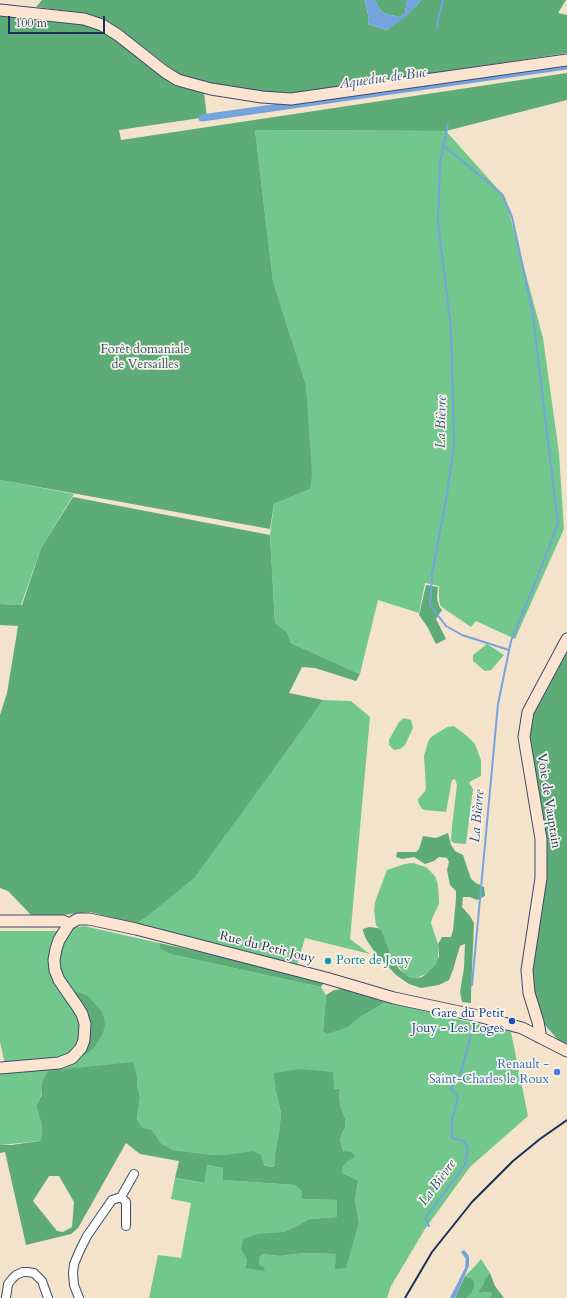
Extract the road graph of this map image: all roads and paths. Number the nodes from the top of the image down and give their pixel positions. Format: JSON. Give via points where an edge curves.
{"nodes":[{"id":1,"x":0,"y":10,"type":"edge"},
{"id":2,"x":567,"y":60,"type":"edge"},
{"id":3,"x":567,"y":639,"type":"edge"},
{"id":4,"x":0,"y":921,"type":"edge"},
{"id":5,"x":69,"y":924,"type":"junction"},
{"id":6,"x":539,"y":1037,"type":"junction"},
{"id":7,"x":567,"y":1051,"type":"edge"},
{"id":8,"x":0,"y":1068,"type":"edge"},
{"id":9,"x":134,"y":1174,"type":"dead end"},
{"id":10,"x":121,"y":1197,"type":"junction"},
{"id":11,"x":126,"y":1226,"type":"dead end"},
{"id":12,"x":6,"y":1298,"type":"edge"},
{"id":13,"x":48,"y":1298,"type":"edge"},
{"id":14,"x":79,"y":1298,"type":"edge"}],
"edges":[{"from":1,"to":2,"type":"street","via":[[84,19],[102,25],[118,35],[178,80],[211,90],[283,99]]},
{"from":3,"to":6,"type":"street","name":"Voie de Vauptain","via":[[528,712],[524,737],[542,838],[541,878],[527,970],[529,993],[538,1022]]},
{"from":4,"to":5,"type":"street","name":"Rue du Petit Jouy","via":[[63,921]]},
{"from":5,"to":6,"type":"street","name":"Rue du Petit Jouy","via":[[78,919],[89,919],[136,929],[394,998],[478,1016],[522,1028]]},
{"from":5,"to":8,"type":"street","via":[[59,940],[54,960],[59,980],[82,1014],[86,1033],[81,1048],[72,1058],[59,1064]]},
{"from":6,"to":7,"type":"street","name":"Rue du Petit Jouy"},
{"from":9,"to":10,"type":"street"},
{"from":10,"to":11,"type":"street","via":[[126,1202]]},
{"from":10,"to":14,"type":"street","via":[[112,1200],[87,1236],[74,1264],[74,1285]]},
{"from":12,"to":13,"type":"street","via":[[8,1284],[12,1279],[27,1272],[34,1273],[42,1281]]}]}
